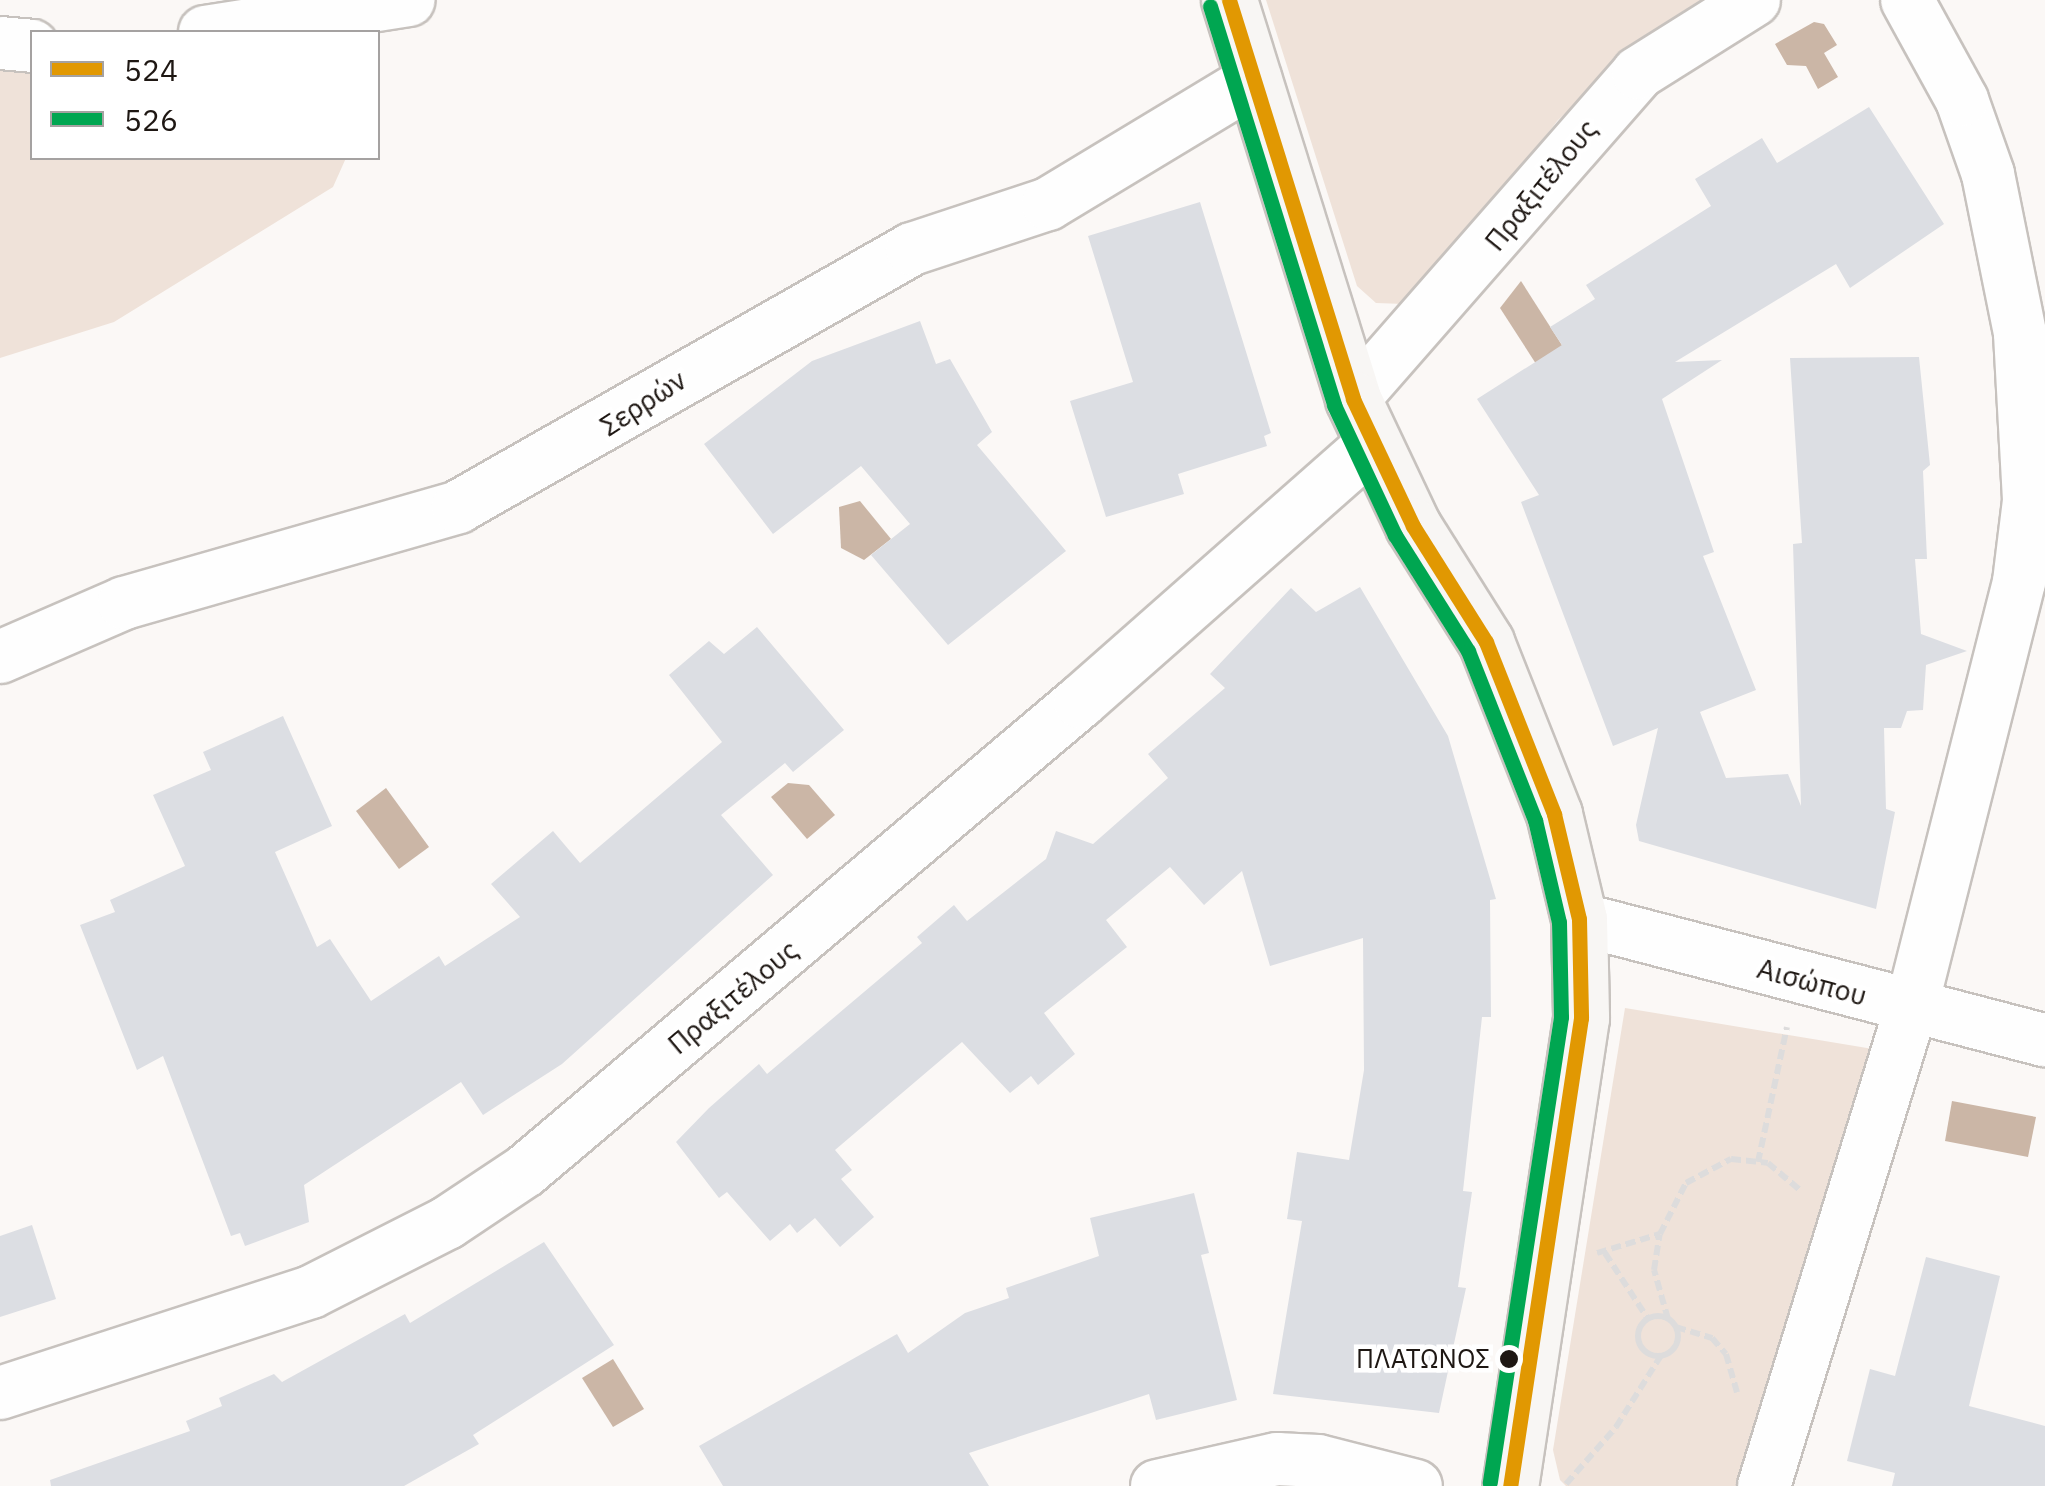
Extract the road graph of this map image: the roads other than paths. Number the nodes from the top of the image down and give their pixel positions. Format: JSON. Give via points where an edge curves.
{"nodes":[{"id":1,"x":409,"y":0,"type":"edge"},
{"id":2,"x":1229,"y":0,"type":"edge"},
{"id":3,"x":1754,"y":0,"type":"edge"},
{"id":4,"x":1907,"y":0,"type":"edge"},
{"id":5,"x":218,"y":30,"type":"edge"},
{"id":6,"x":0,"y":43,"type":"edge"},
{"id":7,"x":30,"y":46,"type":"edge"},
{"id":8,"x":1255,"y":80,"type":"junction"},
{"id":9,"x":1363,"y":422,"type":"junction"},
{"id":10,"x":0,"y":657,"type":"edge"},
{"id":11,"x":1579,"y":919,"type":"junction"},
{"id":12,"x":1911,"y":1009,"type":"junction"},
{"id":13,"x":2045,"y":1040,"type":"edge"},
{"id":14,"x":0,"y":1393,"type":"edge"},
{"id":15,"x":1770,"y":1467,"type":"edge"},
{"id":16,"x":1157,"y":1486,"type":"edge"},
{"id":17,"x":1416,"y":1486,"type":"edge"},
{"id":18,"x":1510,"y":1486,"type":"edge"}],
"edges":[{"from":1,"to":5,"type":"street"},
{"from":2,"to":8,"type":"street"},
{"from":3,"to":9,"type":"street","name":"Πραξιτέλους","via":[[1638,73]]},
{"from":4,"to":12,"type":"street","via":[[1962,100],[1988,174],[2020,332],[2029,500],[2019,582]]},
{"from":6,"to":7,"type":"street"},
{"from":8,"to":9,"type":"street"},
{"from":8,"to":10,"type":"street","name":"Σερρών","via":[[1048,204],[912,248],[458,507],[124,602]]},
{"from":9,"to":11,"type":"street","via":[[1493,658],[1554,814]]},
{"from":9,"to":14,"type":"street","name":"Πραξιτέλους","via":[[1052,727],[525,1171],[446,1223],[310,1292]]},
{"from":11,"to":12,"type":"street","name":"Αισώπου"},
{"from":11,"to":18,"type":"street","via":[[1581,1018]]},
{"from":12,"to":13,"type":"street","name":"Αισώπου"},
{"from":12,"to":15,"type":"street"},
{"from":16,"to":17,"type":"street","via":[[1277,1459]]}]}
